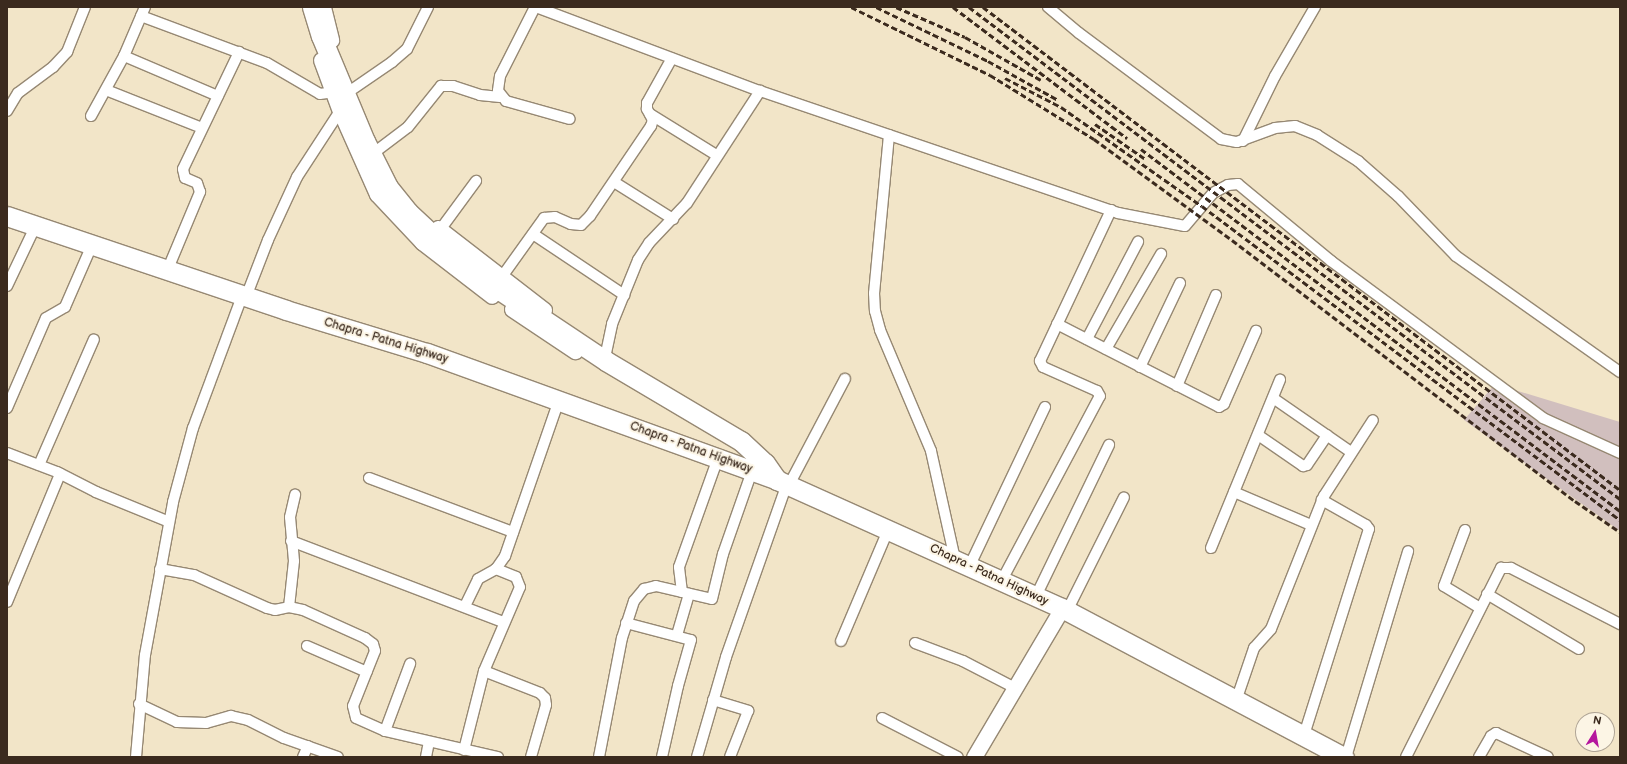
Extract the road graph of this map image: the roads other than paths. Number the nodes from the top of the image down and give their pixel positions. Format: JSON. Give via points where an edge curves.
{"nodes":[{"id":1,"x":85,"y":7,"type":"edge"},
{"id":2,"x":302,"y":7,"type":"edge"},
{"id":3,"x":312,"y":7,"type":"edge"},
{"id":4,"x":323,"y":7,"type":"edge"},
{"id":5,"x":428,"y":7,"type":"edge"},
{"id":6,"x":536,"y":7,"type":"edge"},
{"id":7,"x":1048,"y":7,"type":"edge"},
{"id":8,"x":1315,"y":7,"type":"edge"},
{"id":9,"x":143,"y":11,"type":"edge"},
{"id":10,"x":239,"y":52,"type":"junction"},
{"id":11,"x":124,"y":56,"type":"junction"},
{"id":12,"x":672,"y":58,"type":"junction"},
{"id":13,"x":106,"y":90,"type":"junction"},
{"id":14,"x":760,"y":91,"type":"junction"},
{"id":15,"x":340,"y":92,"type":"junction"},
{"id":16,"x":218,"y":96,"type":"junction"},
{"id":17,"x":500,"y":97,"type":"junction"},
{"id":18,"x":7,"y":111,"type":"edge"},
{"id":19,"x":340,"y":111,"type":"junction"},
{"id":20,"x":650,"y":114,"type":"junction"},
{"id":21,"x":91,"y":116,"type":"dead end"},
{"id":22,"x":570,"y":119,"type":"dead end"},
{"id":23,"x":202,"y":128,"type":"junction"},
{"id":24,"x":889,"y":135,"type":"junction"},
{"id":25,"x":1243,"y":141,"type":"junction"},
{"id":26,"x":375,"y":152,"type":"junction"},
{"id":27,"x":716,"y":155,"type":"junction"},
{"id":28,"x":476,"y":181,"type":"dead end"},
{"id":29,"x":614,"y":182,"type":"junction"},
{"id":30,"x":1111,"y":210,"type":"junction"},
{"id":31,"x":7,"y":216,"type":"edge"},
{"id":32,"x":673,"y":219,"type":"junction"},
{"id":33,"x":36,"y":226,"type":"junction"},
{"id":34,"x":440,"y":230,"type":"junction"},
{"id":35,"x":533,"y":234,"type":"junction"},
{"id":36,"x":1138,"y":242,"type":"dead end"},
{"id":37,"x":92,"y":245,"type":"junction"},
{"id":38,"x":1161,"y":254,"type":"dead end"},
{"id":39,"x":167,"y":271,"type":"junction"},
{"id":40,"x":501,"y":278,"type":"junction"},
{"id":41,"x":1180,"y":283,"type":"dead end"},
{"id":42,"x":7,"y":286,"type":"edge"},
{"id":43,"x":624,"y":294,"type":"junction"},
{"id":44,"x":1216,"y":295,"type":"dead end"},
{"id":45,"x":244,"y":296,"type":"junction"},
{"id":46,"x":1057,"y":324,"type":"junction"},
{"id":47,"x":1256,"y":331,"type":"dead end"},
{"id":48,"x":94,"y":339,"type":"dead end"},
{"id":49,"x":1087,"y":339,"type":"junction"},
{"id":50,"x":1106,"y":349,"type":"junction"},
{"id":51,"x":606,"y":353,"type":"junction"},
{"id":52,"x":1140,"y":367,"type":"junction"},
{"id":53,"x":1620,"y":372,"type":"edge"},
{"id":54,"x":845,"y":379,"type":"dead end"},
{"id":55,"x":1280,"y":380,"type":"dead end"},
{"id":56,"x":1178,"y":386,"type":"junction"},
{"id":57,"x":1273,"y":398,"type":"junction"},
{"id":58,"x":559,"y":400,"type":"junction"},
{"id":59,"x":7,"y":408,"type":"edge"},
{"id":60,"x":1045,"y":408,"type":"dead end"},
{"id":61,"x":699,"y":415,"type":"junction"},
{"id":62,"x":1373,"y":420,"type":"dead end"},
{"id":63,"x":1258,"y":435,"type":"junction"},
{"id":64,"x":1327,"y":435,"type":"junction"},
{"id":65,"x":1109,"y":445,"type":"dead end"},
{"id":66,"x":1351,"y":452,"type":"junction"},
{"id":67,"x":7,"y":453,"type":"edge"},
{"id":68,"x":1620,"y":454,"type":"edge"},
{"id":69,"x":718,"y":458,"type":"junction"},
{"id":70,"x":39,"y":465,"type":"junction"},
{"id":71,"x":752,"y":470,"type":"junction"},
{"id":72,"x":60,"y":474,"type":"junction"},
{"id":73,"x":369,"y":478,"type":"dead end"},
{"id":74,"x":784,"y":483,"type":"junction"},
{"id":75,"x":1234,"y":492,"type":"junction"},
{"id":76,"x":295,"y":495,"type":"dead end"},
{"id":77,"x":1124,"y":497,"type":"dead end"},
{"id":78,"x":1322,"y":500,"type":"junction"},
{"id":79,"x":169,"y":522,"type":"junction"},
{"id":80,"x":1311,"y":525,"type":"junction"},
{"id":81,"x":889,"y":528,"type":"junction"},
{"id":82,"x":1465,"y":530,"type":"dead end"},
{"id":83,"x":513,"y":532,"type":"junction"},
{"id":84,"x":291,"y":541,"type":"junction"},
{"id":85,"x":1211,"y":548,"type":"dead end"},
{"id":86,"x":1408,"y":551,"type":"dead end"},
{"id":87,"x":962,"y":562,"type":"junction"},
{"id":88,"x":160,"y":568,"type":"junction"},
{"id":89,"x":496,"y":569,"type":"junction"},
{"id":90,"x":1002,"y":580,"type":"junction"},
{"id":91,"x":685,"y":593,"type":"junction"},
{"id":92,"x":1487,"y":594,"type":"junction"},
{"id":93,"x":1036,"y":596,"type":"junction"},
{"id":94,"x":7,"y":602,"type":"edge"},
{"id":95,"x":465,"y":606,"type":"junction"},
{"id":96,"x":289,"y":607,"type":"junction"},
{"id":97,"x":1480,"y":608,"type":"junction"},
{"id":98,"x":1064,"y":609,"type":"junction"},
{"id":99,"x":503,"y":622,"type":"junction"},
{"id":100,"x":626,"y":623,"type":"junction"},
{"id":101,"x":1620,"y":624,"type":"edge"},
{"id":102,"x":677,"y":636,"type":"junction"},
{"id":103,"x":841,"y":641,"type":"dead end"},
{"id":104,"x":915,"y":643,"type":"dead end"},
{"id":105,"x":307,"y":646,"type":"dead end"},
{"id":106,"x":1579,"y":649,"type":"dead end"},
{"id":107,"x":410,"y":664,"type":"dead end"},
{"id":108,"x":484,"y":671,"type":"junction"},
{"id":109,"x":367,"y":672,"type":"junction"},
{"id":110,"x":1015,"y":688,"type":"junction"},
{"id":111,"x":1237,"y":698,"type":"junction"},
{"id":112,"x":714,"y":700,"type":"junction"},
{"id":113,"x":139,"y":704,"type":"junction"},
{"id":114,"x":882,"y":718,"type":"dead end"},
{"id":115,"x":385,"y":731,"type":"junction"},
{"id":116,"x":1304,"y":735,"type":"junction"},
{"id":117,"x":429,"y":742,"type":"junction"},
{"id":118,"x":308,"y":746,"type":"junction"},
{"id":119,"x":464,"y":750,"type":"junction"},
{"id":120,"x":136,"y":757,"type":"edge"},
{"id":121,"x":303,"y":757,"type":"edge"},
{"id":122,"x":338,"y":757,"type":"edge"},
{"id":123,"x":426,"y":757,"type":"edge"},
{"id":124,"x":498,"y":757,"type":"edge"},
{"id":125,"x":531,"y":757,"type":"edge"},
{"id":126,"x":599,"y":757,"type":"edge"},
{"id":127,"x":662,"y":757,"type":"edge"},
{"id":128,"x":697,"y":757,"type":"edge"},
{"id":129,"x":730,"y":757,"type":"edge"},
{"id":130,"x":958,"y":757,"type":"edge"},
{"id":131,"x":974,"y":757,"type":"edge"},
{"id":132,"x":1345,"y":757,"type":"edge"},
{"id":133,"x":1406,"y":757,"type":"edge"},
{"id":134,"x":1479,"y":757,"type":"edge"},
{"id":135,"x":1548,"y":757,"type":"edge"}],
"edges":[{"from":1,"to":18,"type":"street","via":[[67,52],[53,67],[18,94]]},
{"from":2,"to":15,"type":"street"},
{"from":3,"to":61,"type":"highway","via":[[321,36],[365,141],[388,187],[408,212],[453,254],[501,291],[606,361]]},
{"from":4,"to":15,"type":"street"},
{"from":5,"to":15,"type":"street","via":[[407,49],[392,62]]},
{"from":6,"to":12,"type":"street"},
{"from":6,"to":17,"type":"street","via":[[500,76]]},
{"from":7,"to":25,"type":"street","via":[[1078,33],[1216,135],[1232,142]]},
{"from":8,"to":25,"type":"street","via":[[1275,76]]},
{"from":9,"to":10,"type":"street"},
{"from":9,"to":11,"type":"street"},
{"from":10,"to":15,"type":"street","via":[[267,63],[314,92]]},
{"from":10,"to":16,"type":"street"},
{"from":11,"to":13,"type":"street"},
{"from":11,"to":16,"type":"street"},
{"from":12,"to":14,"type":"street"},
{"from":12,"to":20,"type":"street","via":[[647,103]]},
{"from":13,"to":21,"type":"street"},
{"from":13,"to":23,"type":"street"},
{"from":14,"to":24,"type":"street"},
{"from":14,"to":27,"type":"street"},
{"from":15,"to":19,"type":"street"},
{"from":15,"to":26,"type":"street"},
{"from":16,"to":23,"type":"street"},
{"from":17,"to":22,"type":"street","via":[[513,104]]},
{"from":17,"to":26,"type":"street","via":[[480,95],[453,86],[441,86],[408,127]]},
{"from":19,"to":45,"type":"street","via":[[297,177]]},
{"from":19,"to":61,"type":"street","via":[[377,194],[422,242],[508,306],[580,354],[656,399]]},
{"from":20,"to":27,"type":"street"},
{"from":20,"to":29,"type":"street","via":[[653,120],[651,126]]},
{"from":23,"to":39,"type":"street","via":[[182,173],[185,178],[197,183],[200,192]]},
{"from":24,"to":30,"type":"street"},
{"from":24,"to":87,"type":"street","via":[[874,294],[875,311],[880,330],[931,451]]},
{"from":25,"to":53,"type":"street","via":[[1275,128],[1295,126],[1309,130],[1358,161],[1398,196],[1456,256]]},
{"from":26,"to":34,"type":"street","via":[[392,182]]},
{"from":27,"to":32,"type":"street","via":[[687,203]]},
{"from":28,"to":34,"type":"street"},
{"from":29,"to":32,"type":"street"},
{"from":29,"to":35,"type":"street","via":[[585,222],[571,224],[548,216]]},
{"from":30,"to":46,"type":"street"},
{"from":30,"to":68,"type":"street","via":[[1185,226],[1213,194],[1228,185],[1242,186],[1331,261],[1543,418]]},
{"from":31,"to":33,"type":"highway","name":"Chapra - Patna Highway"},
{"from":32,"to":43,"type":"street","via":[[644,250]]},
{"from":33,"to":37,"type":"highway","name":"Chapra - Patna Highway"},
{"from":33,"to":42,"type":"street"},
{"from":34,"to":40,"type":"street"},
{"from":35,"to":40,"type":"street"},
{"from":35,"to":43,"type":"street"},
{"from":36,"to":49,"type":"street"},
{"from":37,"to":39,"type":"highway","name":"Chapra - Patna Highway"},
{"from":37,"to":59,"type":"street","via":[[65,307],[46,318]]},
{"from":38,"to":50,"type":"street"},
{"from":39,"to":45,"type":"highway","name":"Chapra - Patna Highway"},
{"from":40,"to":51,"type":"street"},
{"from":41,"to":52,"type":"street"},
{"from":43,"to":51,"type":"street","via":[[612,324]]},
{"from":44,"to":56,"type":"street"},
{"from":45,"to":58,"type":"highway","name":"Chapra - Patna Highway","via":[[420,350]]},
{"from":45,"to":79,"type":"street","via":[[193,428]]},
{"from":46,"to":49,"type":"street"},
{"from":46,"to":90,"type":"street","via":[[1041,358],[1041,365],[1097,391],[1100,396]]},
{"from":47,"to":56,"type":"street","via":[[1222,406],[1217,406]]},
{"from":48,"to":70,"type":"street"},
{"from":49,"to":50,"type":"street"},
{"from":50,"to":52,"type":"street"},
{"from":51,"to":61,"type":"street","via":[[662,387]]},
{"from":52,"to":56,"type":"street"},
{"from":54,"to":74,"type":"street"},
{"from":55,"to":57,"type":"street"},
{"from":57,"to":63,"type":"street"},
{"from":57,"to":64,"type":"street"},
{"from":58,"to":69,"type":"highway","name":"Chapra - Patna Highway"},
{"from":58,"to":83,"type":"street"},
{"from":60,"to":87,"type":"street"},
{"from":61,"to":74,"type":"highway","via":[[742,441]]},
{"from":62,"to":66,"type":"street"},
{"from":63,"to":64,"type":"street","via":[[1303,466],[1307,465]]},
{"from":63,"to":75,"type":"street"},
{"from":64,"to":66,"type":"street"},
{"from":65,"to":93,"type":"street"},
{"from":66,"to":78,"type":"street"},
{"from":67,"to":70,"type":"street"},
{"from":69,"to":71,"type":"highway","name":"Chapra - Patna Highway"},
{"from":69,"to":91,"type":"street","via":[[680,567]]},
{"from":70,"to":72,"type":"street"},
{"from":71,"to":74,"type":"highway","name":"Chapra - Patna Highway"},
{"from":71,"to":91,"type":"street","via":[[723,554],[712,597],[708,600]]},
{"from":72,"to":79,"type":"street"},
{"from":72,"to":94,"type":"street"},
{"from":73,"to":83,"type":"street"},
{"from":74,"to":81,"type":"highway","name":"Chapra - Patna Highway"},
{"from":74,"to":112,"type":"street"},
{"from":75,"to":80,"type":"street"},
{"from":75,"to":85,"type":"street"},
{"from":76,"to":84,"type":"street","via":[[290,516]]},
{"from":77,"to":98,"type":"street"},
{"from":78,"to":80,"type":"street"},
{"from":78,"to":116,"type":"street","via":[[1366,524],[1369,529]]},
{"from":79,"to":88,"type":"street"},
{"from":80,"to":111,"type":"street","via":[[1271,629],[1254,648]]},
{"from":81,"to":87,"type":"highway","name":"Chapra - Patna Highway"},
{"from":81,"to":103,"type":"street"},
{"from":82,"to":97,"type":"street","via":[[1444,586]]},
{"from":83,"to":89,"type":"street","via":[[505,556]]},
{"from":84,"to":95,"type":"street","via":[[417,591]]},
{"from":84,"to":96,"type":"street","via":[[294,566]]},
{"from":86,"to":132,"type":"street"},
{"from":87,"to":90,"type":"highway","name":"Chapra - Patna Highway"},
{"from":88,"to":96,"type":"street","via":[[194,575],[267,608],[276,610]]},
{"from":88,"to":113,"type":"street"},
{"from":89,"to":95,"type":"street","via":[[478,579]]},
{"from":89,"to":99,"type":"street","via":[[519,581],[516,596]]},
{"from":90,"to":93,"type":"highway","name":"Chapra - Patna Highway"},
{"from":91,"to":100,"type":"street","via":[[656,586],[644,589],[634,601]]},
{"from":91,"to":102,"type":"street"},
{"from":92,"to":97,"type":"street"},
{"from":92,"to":101,"type":"street","via":[[1501,568],[1508,567]]},
{"from":92,"to":106,"type":"street"},
{"from":93,"to":98,"type":"highway","name":"Chapra - Patna Highway"},
{"from":95,"to":99,"type":"street"},
{"from":96,"to":109,"type":"street","via":[[303,610],[373,644],[375,651]]},
{"from":97,"to":133,"type":"street"},
{"from":98,"to":110,"type":"street"},
{"from":98,"to":111,"type":"highway","name":"Chapra - Patna Highway"},
{"from":99,"to":108,"type":"street"},
{"from":100,"to":102,"type":"street"},
{"from":100,"to":126,"type":"street"},
{"from":102,"to":127,"type":"street","via":[[690,639],[691,642],[679,680]]},
{"from":104,"to":110,"type":"street","via":[[968,664]]},
{"from":105,"to":109,"type":"street"},
{"from":107,"to":115,"type":"street"},
{"from":108,"to":119,"type":"street"},
{"from":108,"to":125,"type":"street","via":[[540,693],[546,698]]},
{"from":109,"to":115,"type":"street","via":[[352,712],[361,722]]},
{"from":110,"to":131,"type":"street"},
{"from":111,"to":116,"type":"highway","name":"Chapra - Patna Highway"},
{"from":112,"to":128,"type":"street"},
{"from":112,"to":129,"type":"street","via":[[748,712]]},
{"from":113,"to":118,"type":"street","via":[[177,722],[206,723],[238,717]]},
{"from":113,"to":120,"type":"street"},
{"from":114,"to":130,"type":"street"},
{"from":115,"to":117,"type":"street"},
{"from":116,"to":132,"type":"highway","name":"Chapra - Patna Highway"},
{"from":117,"to":119,"type":"street"},
{"from":117,"to":123,"type":"street"},
{"from":118,"to":121,"type":"street"},
{"from":118,"to":122,"type":"street"},
{"from":119,"to":124,"type":"street"},
{"from":134,"to":135,"type":"street","via":[[1491,736],[1496,733]]}]}
